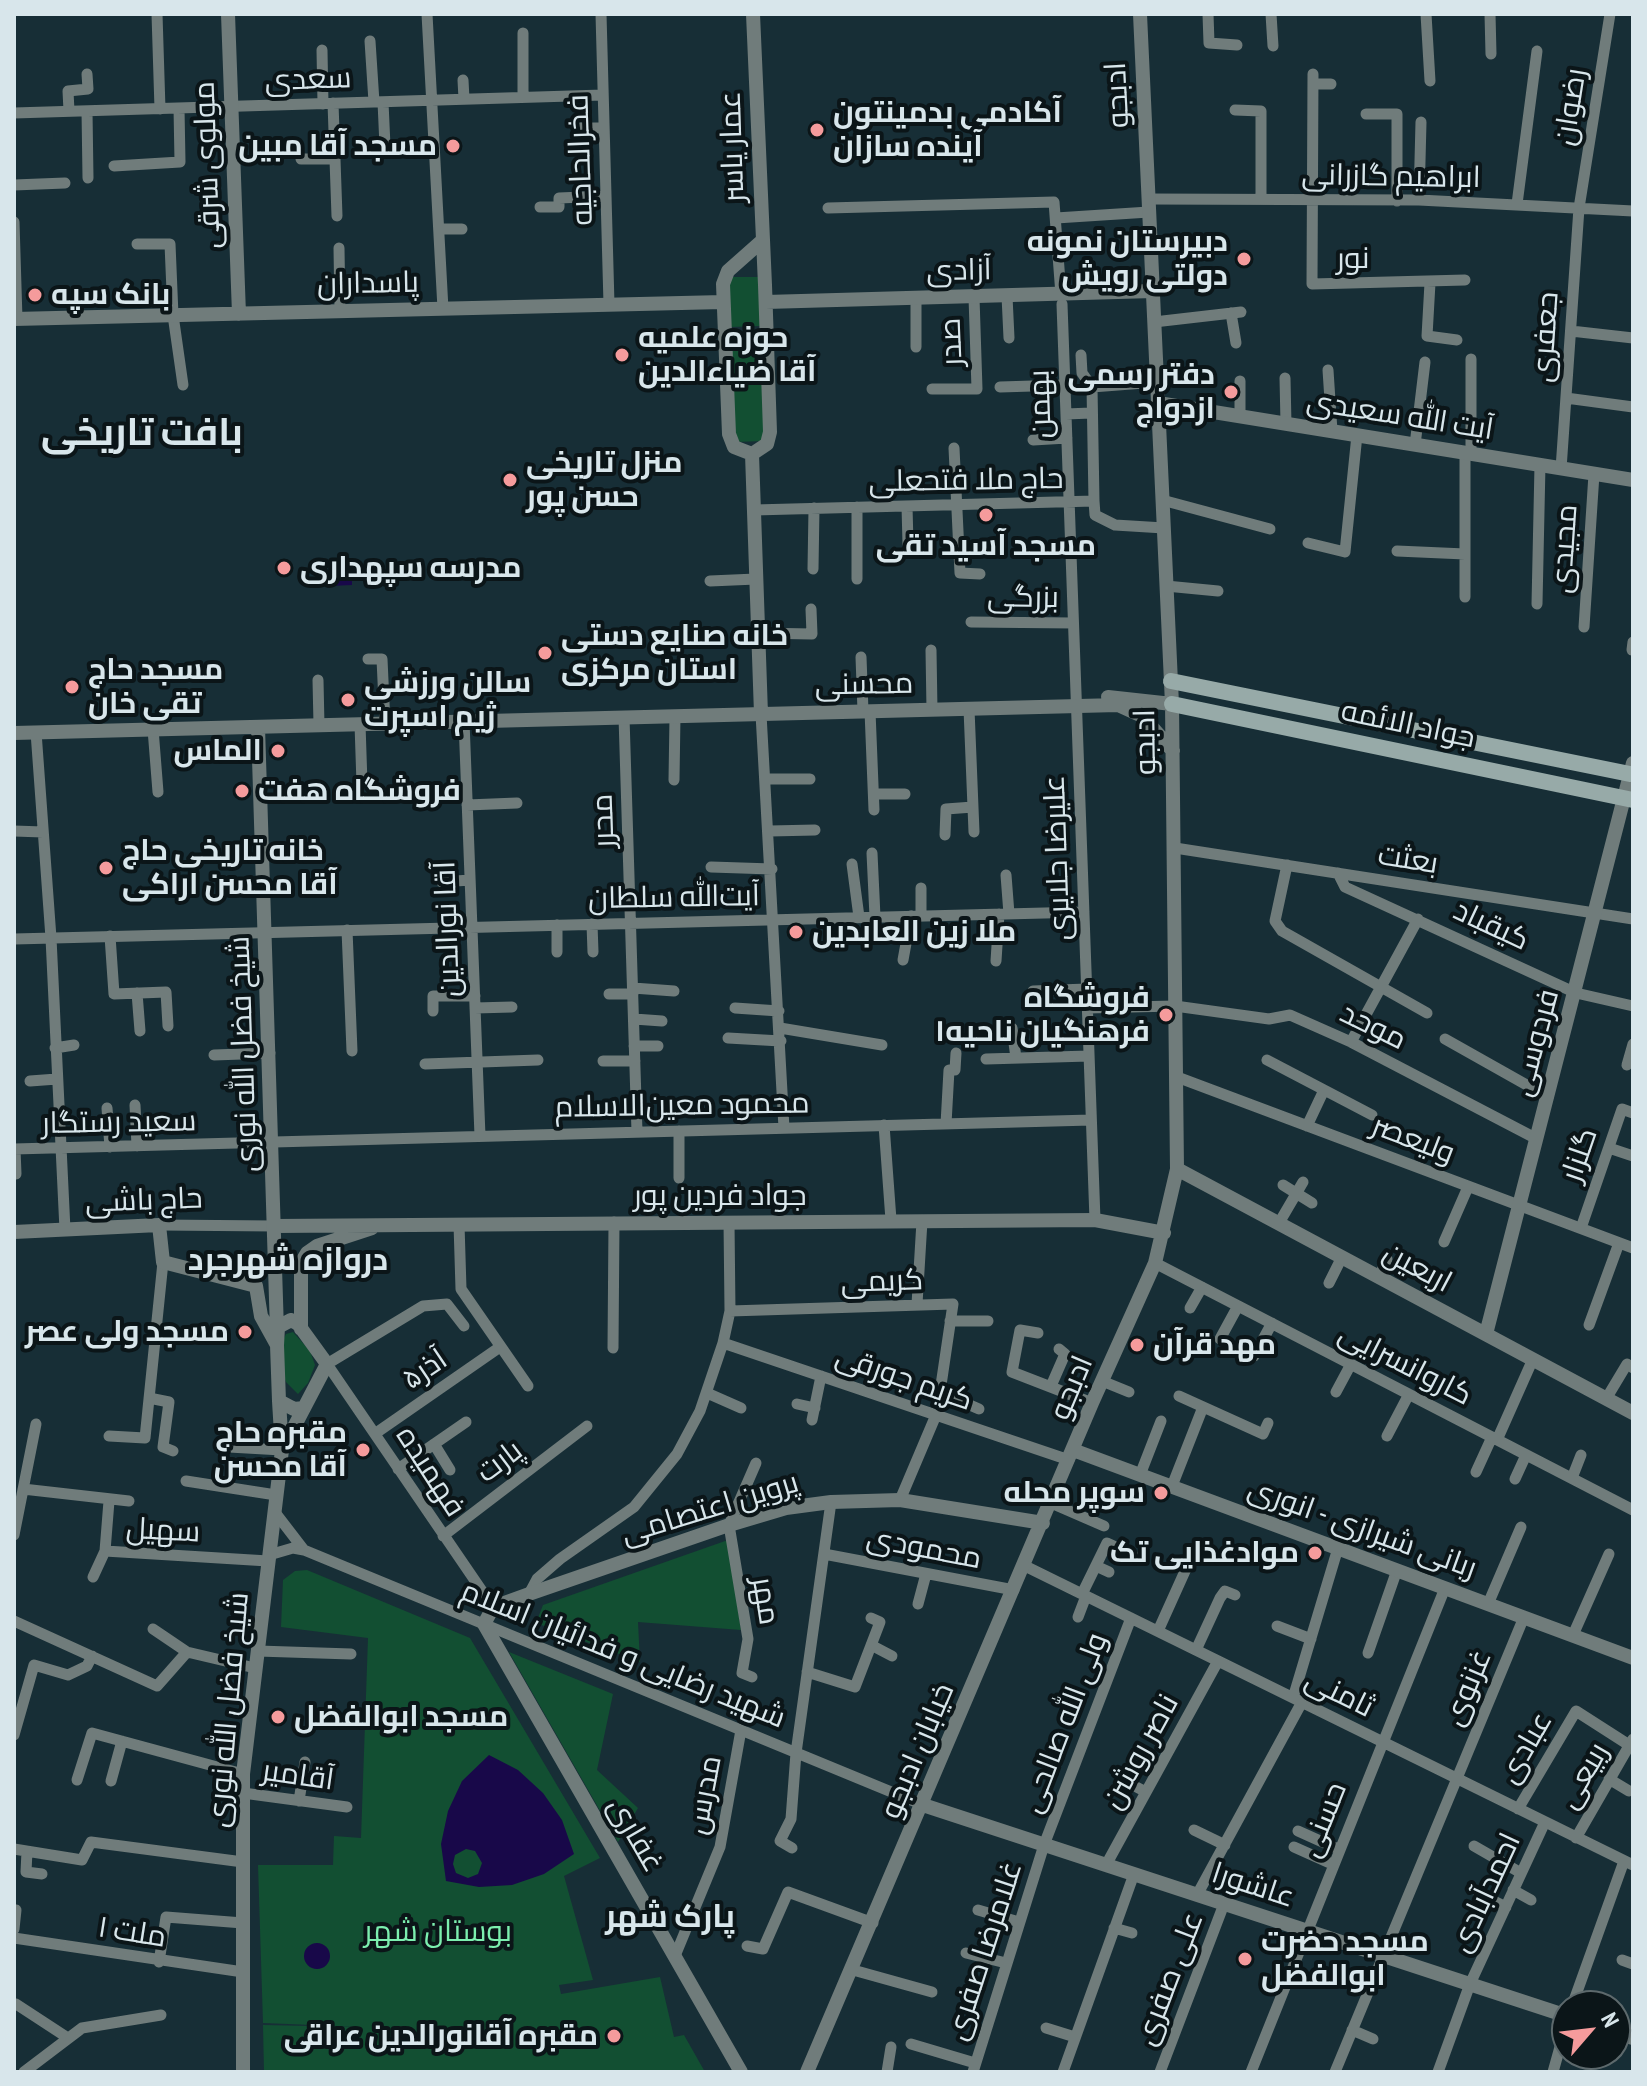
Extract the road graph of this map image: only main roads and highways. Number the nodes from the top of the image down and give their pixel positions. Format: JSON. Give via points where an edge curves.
{"nodes":[{"id":1,"x":1171,"y":681,"type":"road end"},
{"id":2,"x":1172,"y":704,"type":"road end"},
{"id":3,"x":1632,"y":769,"type":"edge"},
{"id":4,"x":1629,"y":799,"type":"edge"}],
"edges":[{"from":1,"to":3,"type":"main road","name":"جواد الائمه"},
{"from":2,"to":4,"type":"main road","name":"جواد الائمه"}]}
